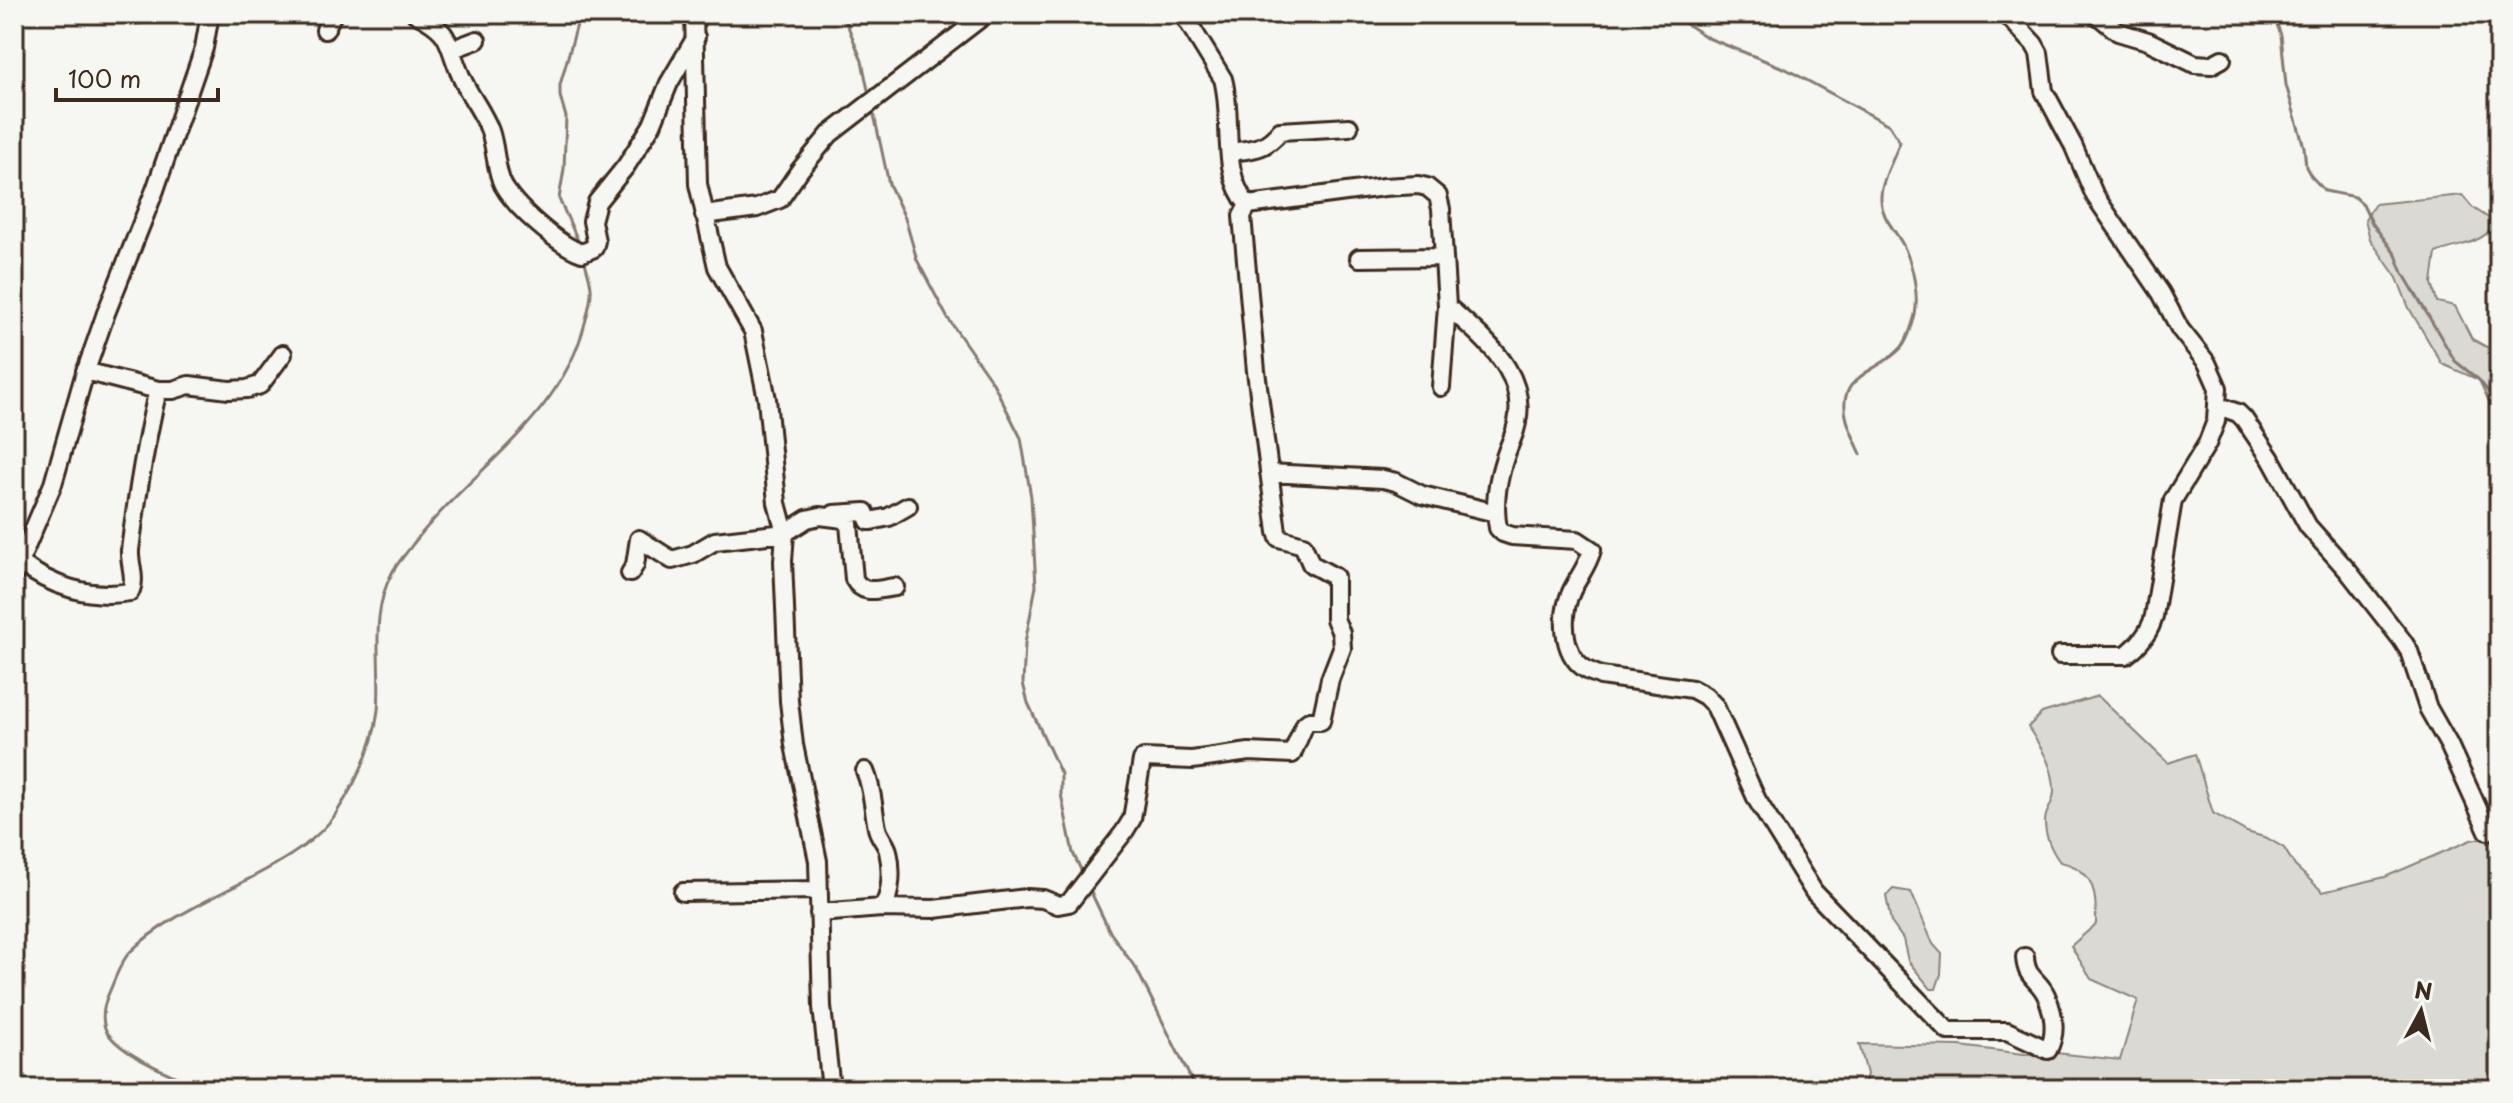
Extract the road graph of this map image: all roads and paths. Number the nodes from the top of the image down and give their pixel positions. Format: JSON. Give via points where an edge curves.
{"nodes":[{"id":1,"x":210,"y":14,"type":"edge"},
{"id":2,"x":333,"y":14,"type":"edge"},
{"id":3,"x":416,"y":14,"type":"edge"},
{"id":4,"x":694,"y":14,"type":"edge"},
{"id":5,"x":986,"y":14,"type":"edge"},
{"id":6,"x":1183,"y":14,"type":"edge"},
{"id":7,"x":2006,"y":14,"type":"edge"},
{"id":8,"x":2096,"y":14,"type":"edge"},
{"id":9,"x":325,"y":30,"type":"dead end"},
{"id":10,"x":696,"y":36,"type":"junction"},
{"id":11,"x":477,"y":40,"type":"dead end"},
{"id":12,"x":453,"y":49,"type":"junction"},
{"id":13,"x":2222,"y":59,"type":"dead end"},
{"id":14,"x":1349,"y":127,"type":"dead end"},
{"id":15,"x":1230,"y":152,"type":"junction"},
{"id":16,"x":1248,"y":205,"type":"junction"},
{"id":17,"x":704,"y":215,"type":"junction"},
{"id":18,"x":1444,"y":257,"type":"junction"},
{"id":19,"x":1359,"y":258,"type":"dead end"},
{"id":20,"x":1447,"y":306,"type":"junction"},
{"id":21,"x":283,"y":354,"type":"dead end"},
{"id":22,"x":85,"y":371,"type":"junction"},
{"id":23,"x":1441,"y":387,"type":"dead end"},
{"id":24,"x":158,"y":390,"type":"junction"},
{"id":25,"x":2218,"y":406,"type":"junction"},
{"id":26,"x":1269,"y":473,"type":"junction"},
{"id":27,"x":908,"y":506,"type":"dead end"},
{"id":28,"x":1496,"y":513,"type":"junction"},
{"id":29,"x":820,"y":516,"type":"junction"},
{"id":30,"x":785,"y":533,"type":"junction"},
{"id":31,"x":17,"y":568,"type":"edge"},
{"id":32,"x":630,"y":573,"type":"dead end"},
{"id":33,"x":895,"y":587,"type":"dead end"},
{"id":34,"x":2060,"y":655,"type":"dead end"},
{"id":35,"x":865,"y":771,"type":"dead end"},
{"id":36,"x":2488,"y":831,"type":"dead end"},
{"id":37,"x":818,"y":890,"type":"junction"},
{"id":38,"x":683,"y":892,"type":"dead end"},
{"id":39,"x":882,"y":908,"type":"junction"},
{"id":40,"x":819,"y":913,"type":"junction"},
{"id":41,"x":2025,"y":957,"type":"dead end"},
{"id":42,"x":831,"y":1089,"type":"edge"}],
"edges":[{"from":1,"to":22,"type":"street","via":[[183,113]]},
{"from":2,"to":9,"type":"street"},
{"from":3,"to":12,"type":"street","via":[[444,34]]},
{"from":4,"to":10,"type":"street"},
{"from":5,"to":17,"type":"street","via":[[830,134],[780,199],[757,208]]},
{"from":6,"to":15,"type":"street","via":[[1223,79]]},
{"from":7,"to":25,"type":"street","via":[[2039,53],[2044,91],[2095,196],[2207,363],[2218,388]]},
{"from":8,"to":13,"type":"street","via":[[2118,32],[2195,64]]},
{"from":10,"to":12,"type":"street","via":[[646,134],[597,202],[594,248],[582,253],[550,235],[502,183],[491,133],[461,78]]},
{"from":10,"to":17,"type":"street","via":[[698,184]]},
{"from":11,"to":12,"type":"street"},
{"from":14,"to":15,"type":"street","via":[[1280,131],[1263,147]]},
{"from":15,"to":16,"type":"street","via":[[1238,194]]},
{"from":16,"to":18,"type":"street","via":[[1384,187],[1427,187],[1438,196]]},
{"from":16,"to":26,"type":"street","via":[[1242,216]]},
{"from":17,"to":30,"type":"street","via":[[717,267],[753,331],[760,355]]},
{"from":18,"to":19,"type":"street"},
{"from":18,"to":20,"type":"street"},
{"from":20,"to":23,"type":"street"},
{"from":20,"to":28,"type":"street","via":[[1501,358],[1514,384],[1517,422],[1501,464]]},
{"from":21,"to":24,"type":"street","via":[[255,387],[189,385]]},
{"from":22,"to":24,"type":"street"},
{"from":22,"to":31,"type":"street","via":[[60,464]]},
{"from":24,"to":31,"type":"street","via":[[141,468],[130,592],[101,593],[51,583]]},
{"from":25,"to":34,"type":"street","via":[[2207,444],[2173,500],[2150,628],[2126,655]]},
{"from":25,"to":36,"type":"street","via":[[2244,419],[2308,526],[2409,651],[2428,708]]},
{"from":26,"to":28,"type":"street","via":[[1383,479],[1422,495]]},
{"from":26,"to":39,"type":"street","via":[[1279,538],[1303,545],[1311,564],[1335,577],[1335,619],[1341,633],[1342,648],[1321,721],[1307,722],[1292,754],[1144,758],[1132,819],[1074,898],[1063,905],[1035,898],[934,909]]},
{"from":27,"to":29,"type":"street","via":[[871,521],[863,512]]},
{"from":28,"to":41,"type":"street","via":[[1503,533],[1577,540],[1592,550],[1565,613],[1567,640],[1577,662],[1601,676],[1692,689],[1705,696],[1724,723],[1757,800],[1814,892],[1943,1027],[1957,1033],[2007,1031],[2048,1050],[2055,1027],[2046,994],[2025,969]]},
{"from":29,"to":30,"type":"street"},
{"from":29,"to":33,"type":"street","via":[[849,524],[857,586],[870,591]]},
{"from":30,"to":32,"type":"street","via":[[715,541],[672,560],[639,539]]},
{"from":30,"to":37,"type":"street","via":[[789,701],[818,861]]},
{"from":35,"to":39,"type":"street","via":[[890,864]]},
{"from":37,"to":38,"type":"street"},
{"from":37,"to":40,"type":"street"},
{"from":39,"to":40,"type":"street"},
{"from":40,"to":42,"type":"street"}]}
